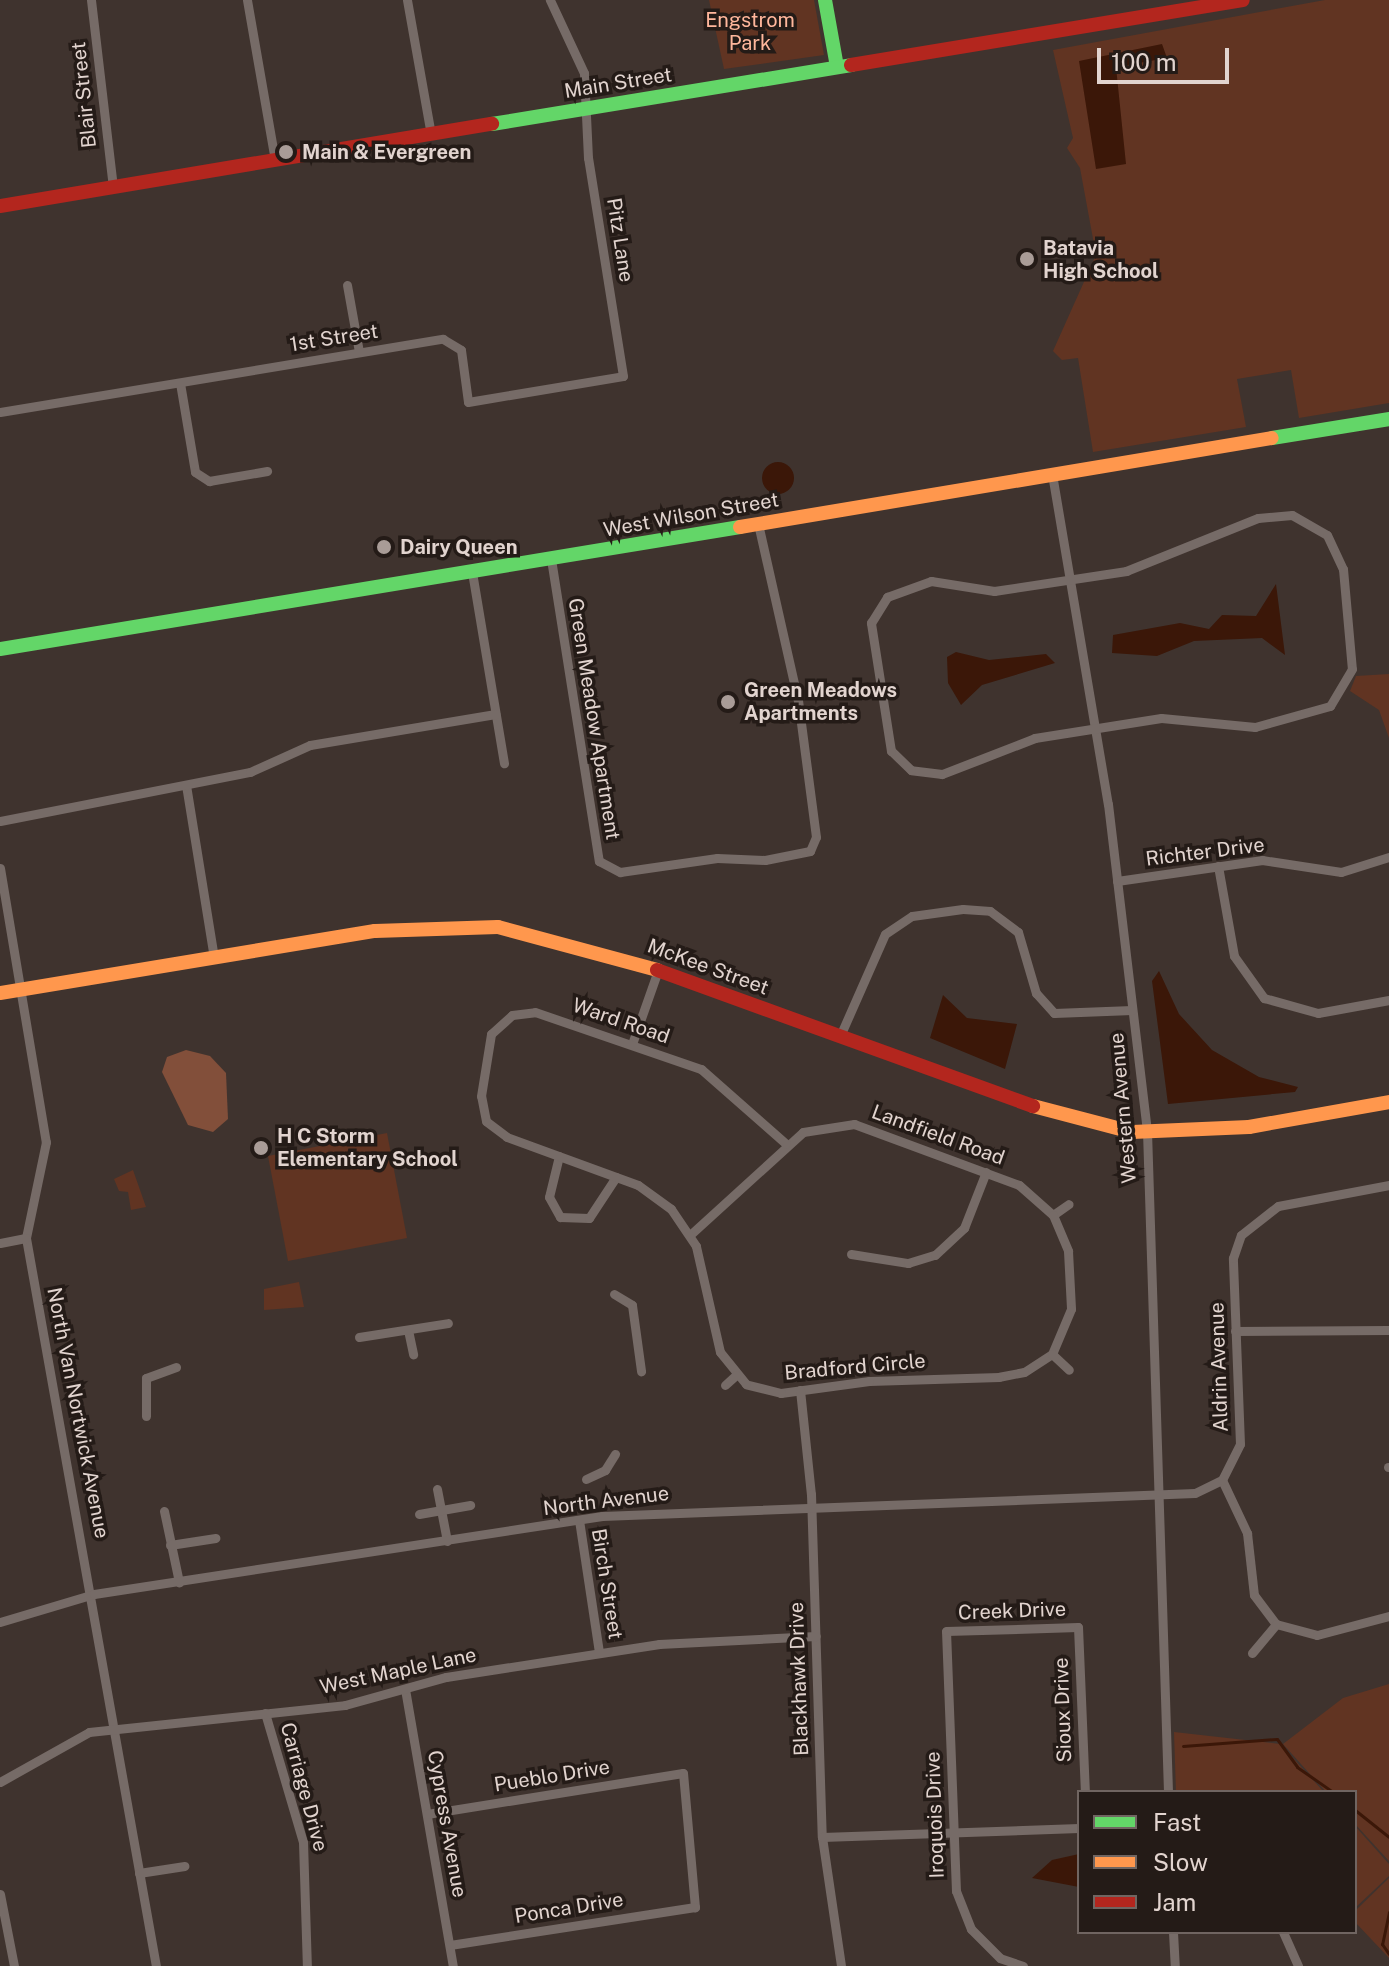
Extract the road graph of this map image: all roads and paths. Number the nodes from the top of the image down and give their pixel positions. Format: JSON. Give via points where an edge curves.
{"nodes":[{"id":1,"x":91,"y":0,"type":"edge"},
{"id":2,"x":247,"y":0,"type":"edge"},
{"id":3,"x":407,"y":0,"type":"edge"},
{"id":4,"x":550,"y":0,"type":"edge"},
{"id":5,"x":825,"y":0,"type":"edge"},
{"id":6,"x":1243,"y":0,"type":"edge"},
{"id":7,"x":837,"y":67,"type":"junction"},
{"id":8,"x":588,"y":108,"type":"junction"},
{"id":9,"x":431,"y":135,"type":"junction"},
{"id":10,"x":275,"y":160,"type":"junction"},
{"id":11,"x":113,"y":187,"type":"junction"},
{"id":12,"x":0,"y":206,"type":"edge"},
{"id":13,"x":347,"y":285,"type":"dead end"},
{"id":14,"x":359,"y":352,"type":"junction"},
{"id":15,"x":623,"y":376,"type":"joint"},
{"id":16,"x":180,"y":383,"type":"junction"},
{"id":17,"x":0,"y":412,"type":"edge"},
{"id":18,"x":1389,"y":419,"type":"edge"},
{"id":19,"x":267,"y":471,"type":"dead end"},
{"id":20,"x":1052,"y":474,"type":"junction"},
{"id":21,"x":758,"y":524,"type":"junction"},
{"id":22,"x":551,"y":559,"type":"junction"},
{"id":23,"x":472,"y":572,"type":"junction"},
{"id":24,"x":1071,"y":580,"type":"junction"},
{"id":25,"x":0,"y":649,"type":"edge"},
{"id":26,"x":495,"y":714,"type":"junction"},
{"id":27,"x":1095,"y":728,"type":"junction"},
{"id":28,"x":504,"y":763,"type":"dead end"},
{"id":29,"x":186,"y":785,"type":"junction"},
{"id":30,"x":0,"y":821,"type":"edge"},
{"id":31,"x":1389,"y":857,"type":"edge"},
{"id":32,"x":1218,"y":866,"type":"junction"},
{"id":33,"x":0,"y":868,"type":"edge"},
{"id":34,"x":1117,"y":881,"type":"junction"},
{"id":35,"x":214,"y":958,"type":"junction"},
{"id":36,"x":658,"y":970,"type":"junction"},
{"id":37,"x":21,"y":990,"type":"junction"},
{"id":38,"x":0,"y":993,"type":"edge"},
{"id":39,"x":1389,"y":1000,"type":"edge"},
{"id":40,"x":1132,"y":1010,"type":"junction"},
{"id":41,"x":840,"y":1036,"type":"junction"},
{"id":42,"x":632,"y":1044,"type":"junction"},
{"id":43,"x":1389,"y":1102,"type":"edge"},
{"id":44,"x":1147,"y":1131,"type":"junction"},
{"id":45,"x":786,"y":1144,"type":"junction"},
{"id":46,"x":559,"y":1156,"type":"junction"},
{"id":47,"x":986,"y":1172,"type":"junction"},
{"id":48,"x":616,"y":1177,"type":"junction"},
{"id":49,"x":1389,"y":1185,"type":"edge"},
{"id":50,"x":1069,"y":1204,"type":"dead end"},
{"id":51,"x":1053,"y":1215,"type":"junction"},
{"id":52,"x":691,"y":1234,"type":"junction"},
{"id":53,"x":26,"y":1238,"type":"junction"},
{"id":54,"x":0,"y":1243,"type":"edge"},
{"id":55,"x":851,"y":1254,"type":"dead end"},
{"id":56,"x":614,"y":1294,"type":"dead end"},
{"id":57,"x":448,"y":1323,"type":"dead end"},
{"id":58,"x":408,"y":1330,"type":"junction"},
{"id":59,"x":1389,"y":1330,"type":"edge"},
{"id":60,"x":1235,"y":1331,"type":"junction"},
{"id":61,"x":359,"y":1337,"type":"dead end"},
{"id":62,"x":413,"y":1354,"type":"dead end"},
{"id":63,"x":1051,"y":1354,"type":"junction"},
{"id":64,"x":176,"y":1367,"type":"dead end"},
{"id":65,"x":1069,"y":1370,"type":"dead end"},
{"id":66,"x":641,"y":1371,"type":"dead end"},
{"id":67,"x":736,"y":1375,"type":"junction"},
{"id":68,"x":725,"y":1385,"type":"dead end"},
{"id":69,"x":800,"y":1390,"type":"junction"},
{"id":70,"x":146,"y":1416,"type":"dead end"},
{"id":71,"x":615,"y":1454,"type":"dead end"},
{"id":72,"x":586,"y":1479,"type":"dead end"},
{"id":73,"x":1222,"y":1480,"type":"junction"},
{"id":74,"x":437,"y":1489,"type":"dead end"},
{"id":75,"x":1157,"y":1495,"type":"junction"},
{"id":76,"x":470,"y":1505,"type":"dead end"},
{"id":77,"x":812,"y":1505,"type":"junction"},
{"id":78,"x":164,"y":1511,"type":"dead end"},
{"id":79,"x":442,"y":1512,"type":"junction"},
{"id":80,"x":419,"y":1514,"type":"dead end"},
{"id":81,"x":579,"y":1520,"type":"junction"},
{"id":82,"x":215,"y":1538,"type":"dead end"},
{"id":83,"x":447,"y":1541,"type":"junction"},
{"id":84,"x":170,"y":1545,"type":"junction"},
{"id":85,"x":179,"y":1582,"type":"junction"},
{"id":86,"x":94,"y":1594,"type":"junction"},
{"id":87,"x":1389,"y":1616,"type":"edge"},
{"id":88,"x":0,"y":1622,"type":"edge"},
{"id":89,"x":1276,"y":1624,"type":"junction"},
{"id":90,"x":1078,"y":1627,"type":"joint"},
{"id":91,"x":946,"y":1631,"type":"joint"},
{"id":92,"x":816,"y":1636,"type":"junction"},
{"id":93,"x":599,"y":1653,"type":"junction"},
{"id":94,"x":1252,"y":1653,"type":"dead end"},
{"id":95,"x":405,"y":1689,"type":"junction"},
{"id":96,"x":265,"y":1713,"type":"junction"},
{"id":97,"x":111,"y":1729,"type":"junction"},
{"id":98,"x":0,"y":1782,"type":"edge"},
{"id":99,"x":1085,"y":1790,"type":"edge"},
{"id":100,"x":1168,"y":1790,"type":"edge"},
{"id":101,"x":427,"y":1814,"type":"junction"},
{"id":102,"x":1077,"y":1828,"type":"edge"},
{"id":103,"x":953,"y":1832,"type":"junction"},
{"id":104,"x":822,"y":1837,"type":"junction"},
{"id":105,"x":184,"y":1866,"type":"dead end"},
{"id":106,"x":139,"y":1873,"type":"junction"},
{"id":107,"x":0,"y":1894,"type":"edge"},
{"id":108,"x":695,"y":1907,"type":"joint"},
{"id":109,"x":1173,"y":1934,"type":"edge"},
{"id":110,"x":1284,"y":1934,"type":"edge"},
{"id":111,"x":450,"y":1945,"type":"junction"},
{"id":112,"x":14,"y":1966,"type":"edge"},
{"id":113,"x":156,"y":1966,"type":"edge"},
{"id":114,"x":307,"y":1966,"type":"edge"},
{"id":115,"x":453,"y":1966,"type":"edge"},
{"id":116,"x":841,"y":1966,"type":"edge"},
{"id":117,"x":1023,"y":1966,"type":"edge"},
{"id":118,"x":1175,"y":1966,"type":"edge"},
{"id":119,"x":1298,"y":1966,"type":"edge"}],
"edges":[{"from":1,"to":11,"type":"street","name":"Blair Street"},
{"from":2,"to":10,"type":"street"},
{"from":3,"to":9,"type":"street"},
{"from":4,"to":8,"type":"street","name":"Pitz Lane","via":[[578,54]]},
{"from":5,"to":7,"type":"main road"},
{"from":6,"to":7,"type":"main road","name":"Main Street"},
{"from":7,"to":8,"type":"main road","name":"Main Street"},
{"from":8,"to":9,"type":"main road","name":"Main Street"},
{"from":8,"to":15,"type":"street","name":"Pitz Lane","via":[[588,158]]},
{"from":9,"to":10,"type":"main road","name":"Main Street"},
{"from":10,"to":11,"type":"main road","name":"Main Street"},
{"from":11,"to":12,"type":"main road","name":"Main Street"},
{"from":13,"to":14,"type":"street"},
{"from":14,"to":15,"type":"street","name":"1st Street","via":[[452,340],[461,350],[468,402]]},
{"from":14,"to":16,"type":"street","name":"1st Street"},
{"from":16,"to":17,"type":"street","name":"1st Street"},
{"from":16,"to":19,"type":"street","via":[[195,472],[209,481]]},
{"from":18,"to":20,"type":"main road","name":"West Wilson Street"},
{"from":20,"to":21,"type":"main road","name":"West Wilson Street"},
{"from":20,"to":24,"type":"street","name":"Western Avenue"},
{"from":21,"to":22,"type":"main road","name":"West Wilson Street"},
{"from":21,"to":22,"type":"street","name":"Green Meadow Apartment","via":[[798,701],[816,837],[810,851],[755,862],[717,858],[620,872],[599,861]]},
{"from":22,"to":23,"type":"main road","name":"West Wilson Street"},
{"from":23,"to":25,"type":"main road","name":"West Wilson Street"},
{"from":23,"to":26,"type":"street"},
{"from":24,"to":27,"type":"street","name":"Western Avenue"},
{"from":24,"to":27,"type":"street","via":[[994,591],[931,581],[901,589],[875,610],[887,742],[911,770],[942,774],[1014,743]]},
{"from":24,"to":27,"type":"street","via":[[1143,567],[1274,514],[1319,527],[1343,569],[1353,657],[1342,696],[1318,713],[1255,727],[1161,718]]},
{"from":26,"to":28,"type":"street"},
{"from":26,"to":29,"type":"street","via":[[310,745],[250,772]]},
{"from":27,"to":34,"type":"street","name":"Western Avenue"},
{"from":29,"to":30,"type":"street"},
{"from":29,"to":35,"type":"street"},
{"from":31,"to":32,"type":"street","name":"Richter Drive","via":[[1341,872],[1262,860]]},
{"from":32,"to":34,"type":"street","name":"Richter Drive"},
{"from":32,"to":39,"type":"street","via":[[1234,956],[1264,998],[1318,1013]]},
{"from":33,"to":37,"type":"street","name":"North Van Nortwick Avenue"},
{"from":34,"to":40,"type":"street","name":"Western Avenue"},
{"from":35,"to":36,"type":"main road","name":"McKee Street","via":[[464,925],[531,932]]},
{"from":35,"to":37,"type":"main road","name":"McKee Street"},
{"from":36,"to":41,"type":"main road","name":"McKee Street"},
{"from":36,"to":42,"type":"street"},
{"from":37,"to":38,"type":"main road","name":"McKee Street"},
{"from":37,"to":53,"type":"street","name":"North Van Nortwick Avenue","via":[[46,1142]]},
{"from":40,"to":41,"type":"street","via":[[1054,1013],[1036,993],[1018,932],[1001,916],[972,908],[912,916],[891,928],[874,951]]},
{"from":40,"to":44,"type":"street","name":"Western Avenue"},
{"from":41,"to":44,"type":"main road","name":"McKee Street","via":[[1078,1122]]},
{"from":42,"to":45,"type":"street","name":"Ward Road","via":[[713,1075]]},
{"from":42,"to":46,"type":"street","name":"Ward Road","via":[[551,1016],[512,1015],[491,1034],[481,1102],[497,1132]]},
{"from":43,"to":44,"type":"main road","name":"McKee Street","via":[[1249,1127]]},
{"from":44,"to":75,"type":"street","name":"Western Avenue"},
{"from":45,"to":47,"type":"street","name":"Landfield Road","via":[[821,1124],[854,1124]]},
{"from":45,"to":52,"type":"street","name":"Landfield Road"},
{"from":46,"to":48,"type":"street"},
{"from":46,"to":48,"type":"street","via":[[549,1197],[560,1217],[589,1218]]},
{"from":47,"to":51,"type":"street","name":"Landfield Road","via":[[1031,1193]]},
{"from":47,"to":55,"type":"street","via":[[964,1228],[935,1255],[908,1263]]},
{"from":48,"to":52,"type":"street","via":[[662,1200]]},
{"from":49,"to":60,"type":"street","name":"Aldrin Avenue","via":[[1278,1206],[1241,1235],[1233,1258]]},
{"from":50,"to":51,"type":"street"},
{"from":51,"to":63,"type":"street","name":"Landfield Road","via":[[1068,1251],[1071,1295],[1064,1336]]},
{"from":52,"to":67,"type":"street","via":[[720,1352]]},
{"from":53,"to":54,"type":"street"},
{"from":53,"to":86,"type":"street","name":"North Van Nortwick Avenue"},
{"from":56,"to":66,"type":"street","via":[[632,1305]]},
{"from":57,"to":58,"type":"street"},
{"from":58,"to":61,"type":"street"},
{"from":58,"to":62,"type":"street"},
{"from":59,"to":60,"type":"street"},
{"from":60,"to":73,"type":"street","name":"Aldrin Avenue","via":[[1240,1444]]},
{"from":63,"to":65,"type":"street"},
{"from":63,"to":69,"type":"street","name":"Bradford Circle","via":[[1011,1376]]},
{"from":64,"to":70,"type":"street","via":[[146,1378]]},
{"from":67,"to":68,"type":"street"},
{"from":67,"to":69,"type":"street","name":"Bradford Circle","via":[[770,1392]]},
{"from":69,"to":77,"type":"street","name":"Blackhawk Drive"},
{"from":71,"to":72,"type":"street","via":[[605,1470]]},
{"from":73,"to":75,"type":"street","name":"North Avenue","via":[[1195,1493]]},
{"from":73,"to":89,"type":"street","via":[[1247,1533],[1254,1595]]},
{"from":74,"to":79,"type":"street"},
{"from":75,"to":77,"type":"street","name":"North Avenue"},
{"from":75,"to":100,"type":"street","name":"Western Avenue"},
{"from":76,"to":79,"type":"street"},
{"from":77,"to":81,"type":"street","name":"North Avenue"},
{"from":77,"to":92,"type":"street","name":"Blackhawk Drive"},
{"from":78,"to":84,"type":"street"},
{"from":79,"to":80,"type":"street"},
{"from":79,"to":83,"type":"street"},
{"from":81,"to":83,"type":"street","name":"North Avenue"},
{"from":81,"to":93,"type":"street","name":"Birch Street"},
{"from":82,"to":84,"type":"street"},
{"from":83,"to":85,"type":"street","name":"North Avenue"},
{"from":84,"to":85,"type":"street"},
{"from":85,"to":86,"type":"street","name":"North Avenue"},
{"from":86,"to":88,"type":"street","name":"North Avenue"},
{"from":86,"to":97,"type":"street","name":"North Van Nortwick Avenue"},
{"from":87,"to":89,"type":"street","via":[[1317,1635]]},
{"from":89,"to":94,"type":"street"},
{"from":90,"to":91,"type":"street","name":"Creek Drive"},
{"from":90,"to":99,"type":"street","name":"Sioux Drive"},
{"from":91,"to":103,"type":"street","name":"Iroquois Drive"},
{"from":92,"to":93,"type":"street","name":"West Maple Lane"},
{"from":92,"to":104,"type":"street","name":"Blackhawk Drive"},
{"from":93,"to":95,"type":"street","name":"West Maple Lane"},
{"from":95,"to":96,"type":"street","name":"West Maple Lane","via":[[359,1703]]},
{"from":95,"to":101,"type":"street","name":"Cypress Avenue"},
{"from":96,"to":97,"type":"street","name":"West Maple Lane"},
{"from":96,"to":114,"type":"street","name":"Carriage Drive","via":[[303,1842]]},
{"from":97,"to":98,"type":"street","name":"West Maple Lane","via":[[72,1739]]},
{"from":97,"to":106,"type":"street","name":"North Van Nortwick Avenue"},
{"from":101,"to":108,"type":"street","name":"Pueblo Drive","via":[[683,1773]]},
{"from":101,"to":111,"type":"street","name":"Cypress Avenue"},
{"from":102,"to":103,"type":"street"},
{"from":103,"to":104,"type":"street"},
{"from":103,"to":117,"type":"street","name":"Iroquois Drive","via":[[956,1891],[971,1929],[1000,1958]]},
{"from":104,"to":116,"type":"street","name":"Blackhawk Drive"},
{"from":105,"to":106,"type":"street"},
{"from":106,"to":113,"type":"street","name":"North Van Nortwick Avenue"},
{"from":107,"to":112,"type":"street"},
{"from":108,"to":111,"type":"street","name":"Ponca Drive"},
{"from":109,"to":118,"type":"street"},
{"from":110,"to":119,"type":"street"},
{"from":111,"to":115,"type":"street","name":"Cypress Avenue"}]}
